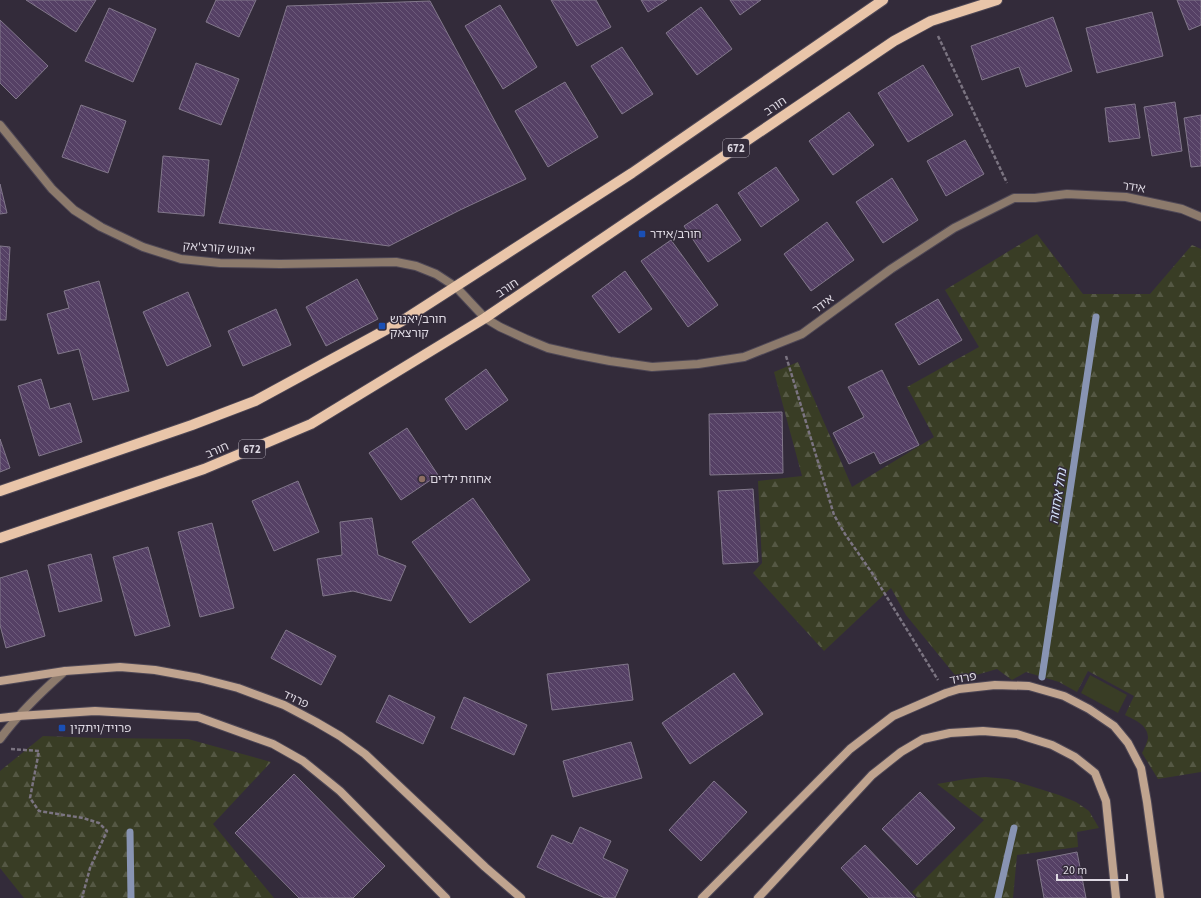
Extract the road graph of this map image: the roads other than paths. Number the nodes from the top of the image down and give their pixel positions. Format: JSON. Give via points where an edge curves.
{"nodes":[{"id":1,"x":883,"y":0,"type":"edge"},
{"id":2,"x":997,"y":0,"type":"edge"},
{"id":3,"x":0,"y":125,"type":"edge"},
{"id":4,"x":1201,"y":218,"type":"edge"},
{"id":5,"x":456,"y":287,"type":"junction"},
{"id":6,"x":485,"y":318,"type":"junction"},
{"id":7,"x":0,"y":491,"type":"edge"},
{"id":8,"x":0,"y":538,"type":"edge"},
{"id":9,"x":65,"y":671,"type":"junction"},
{"id":10,"x":0,"y":681,"type":"edge"},
{"id":11,"x":18,"y":716,"type":"junction"},
{"id":12,"x":0,"y":718,"type":"edge"},
{"id":13,"x":0,"y":739,"type":"edge"},
{"id":14,"x":446,"y":898,"type":"edge"},
{"id":15,"x":521,"y":898,"type":"edge"},
{"id":16,"x":702,"y":898,"type":"edge"},
{"id":17,"x":758,"y":898,"type":"edge"},
{"id":18,"x":1116,"y":898,"type":"edge"},
{"id":19,"x":1160,"y":898,"type":"edge"}],
"edges":[{"from":1,"to":5,"type":"main road","via":[[632,173]]},
{"from":2,"to":6,"type":"main road","name":"חורב","number":"672","via":[[931,21],[894,41]]},
{"from":3,"to":5,"type":"street","name":"יאנוש קורצ'אק","via":[[52,190],[74,210],[101,227],[142,247],[181,259],[220,263],[396,262],[436,274]]},
{"from":4,"to":6,"type":"street","name":"אידר","via":[[1182,209],[1126,197],[1068,194],[1014,198],[954,228],[891,269],[802,334],[744,357],[698,364],[652,367],[548,348]]},
{"from":5,"to":6,"type":"street","name":"אידר"},
{"from":5,"to":7,"type":"main road","via":[[402,321],[255,401]]},
{"from":6,"to":8,"type":"main road","name":"חורב","number":"672","via":[[311,424],[204,469]]},
{"from":9,"to":10,"type":"main road","name":"פרויד"},
{"from":9,"to":11,"type":"street","via":[[42,690]]},
{"from":9,"to":15,"type":"main road","name":"פרויד","via":[[120,667],[155,670],[238,688],[284,705],[322,725],[365,754]]},
{"from":11,"to":12,"type":"main road"},
{"from":11,"to":13,"type":"street"},
{"from":11,"to":14,"type":"main road","via":[[95,711],[198,717],[274,744],[303,761],[340,791]]},
{"from":16,"to":19,"type":"main road","name":"פרויד","via":[[850,749],[893,716],[958,689],[995,685],[1029,686],[1064,696],[1090,709],[1114,726],[1128,743],[1141,768]]},
{"from":17,"to":18,"type":"main road","via":[[872,775],[900,752],[923,740],[950,733],[983,731],[1017,734],[1052,744],[1075,757],[1094,773],[1106,801]]}]}
